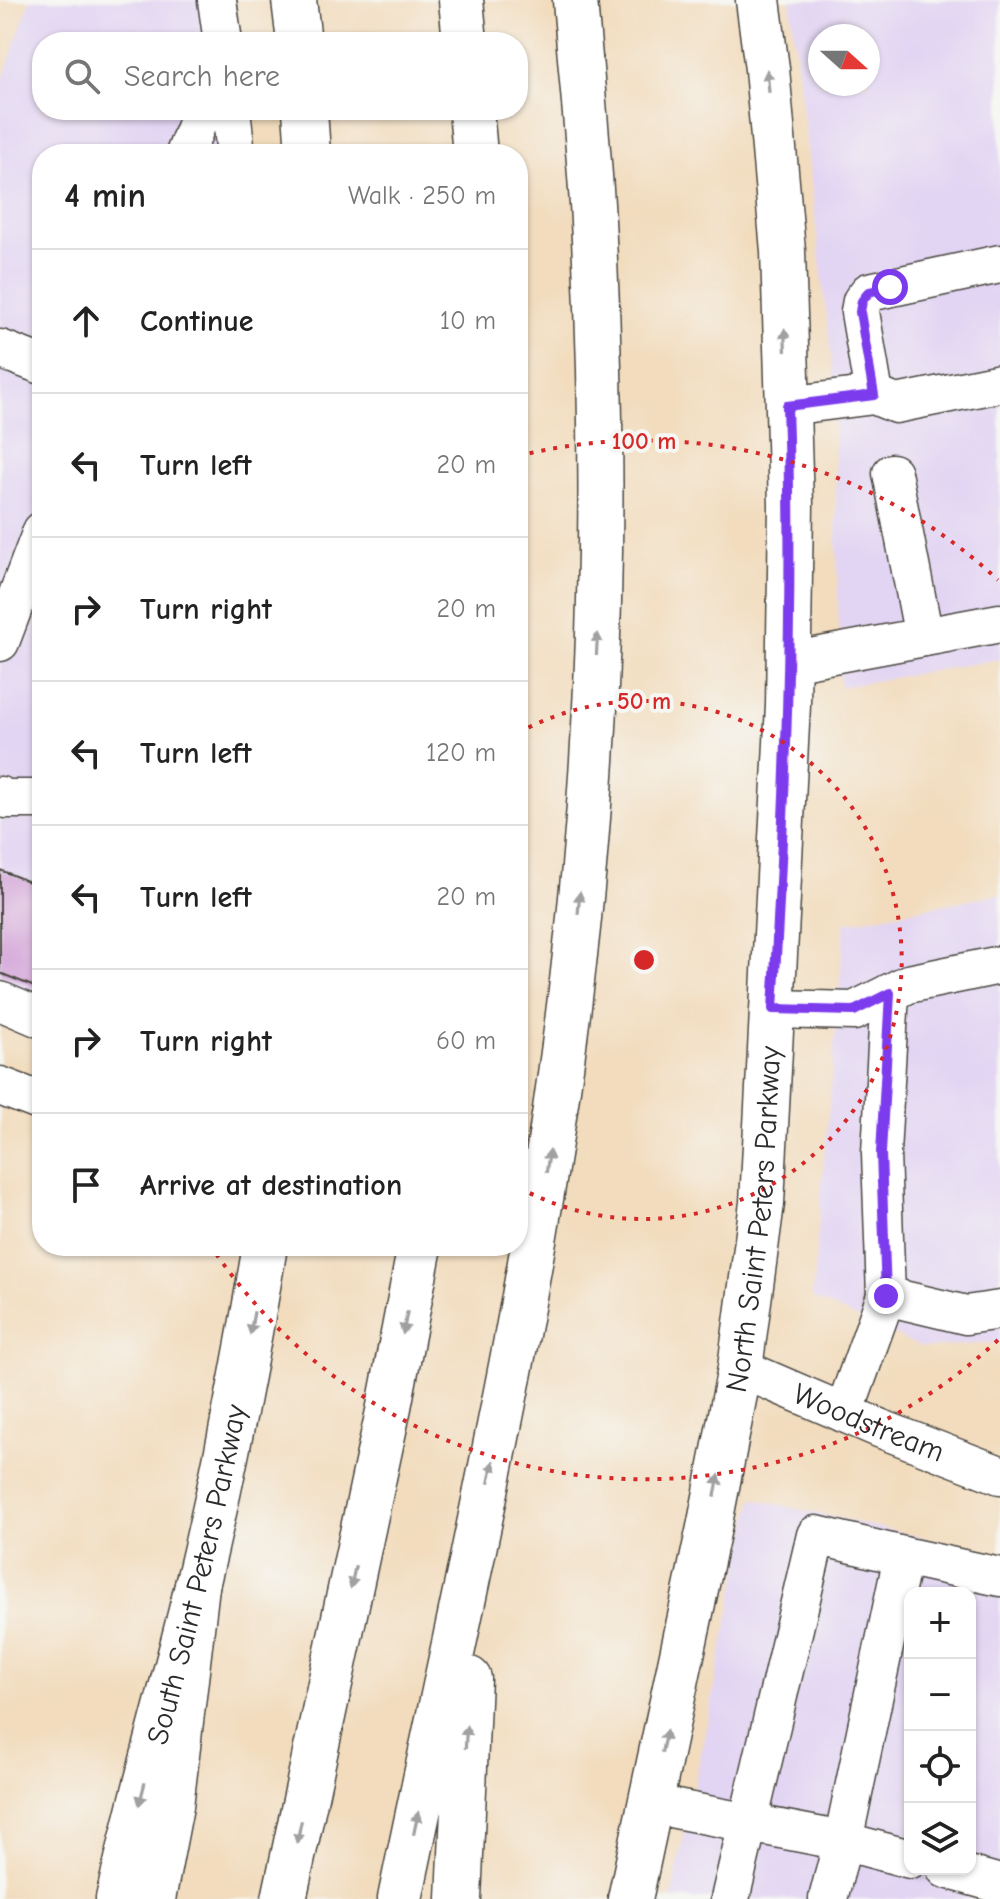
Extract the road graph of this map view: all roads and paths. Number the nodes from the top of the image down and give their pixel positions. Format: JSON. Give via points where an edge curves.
{"nodes":[{"id":1,"x":217,"y":0,"type":"edge"},
{"id":2,"x":294,"y":0,"type":"edge"},
{"id":3,"x":461,"y":0,"type":"edge"},
{"id":4,"x":575,"y":0,"type":"edge"},
{"id":5,"x":758,"y":0,"type":"edge"},
{"id":6,"x":222,"y":32,"type":"edge"},
{"id":7,"x":298,"y":32,"type":"edge"},
{"id":8,"x":464,"y":32,"type":"edge"},
{"id":9,"x":198,"y":120,"type":"edge"},
{"id":10,"x":232,"y":120,"type":"edge"},
{"id":11,"x":306,"y":120,"type":"edge"},
{"id":12,"x":472,"y":120,"type":"edge"},
{"id":13,"x":189,"y":144,"type":"edge"},
{"id":14,"x":235,"y":144,"type":"edge"},
{"id":15,"x":307,"y":144,"type":"edge"},
{"id":16,"x":474,"y":144,"type":"edge"},
{"id":17,"x":1000,"y":264,"type":"edge"},
{"id":18,"x":0,"y":349,"type":"edge"},
{"id":19,"x":32,"y":361,"type":"edge"},
{"id":20,"x":1000,"y":383,"type":"edge"},
{"id":21,"x":874,"y":395,"type":"junction"},
{"id":22,"x":787,"y":406,"type":"junction"},
{"id":23,"x":892,"y":473,"type":"dead end"},
{"id":24,"x":32,"y":557,"type":"edge"},
{"id":25,"x":1000,"y":623,"type":"edge"},
{"id":26,"x":924,"y":637,"type":"junction"},
{"id":27,"x":0,"y":642,"type":"edge"},
{"id":28,"x":789,"y":662,"type":"junction"},
{"id":29,"x":0,"y":796,"type":"edge"},
{"id":30,"x":32,"y":799,"type":"edge"},
{"id":31,"x":1000,"y":965,"type":"edge"},
{"id":32,"x":890,"y":993,"type":"junction"},
{"id":33,"x":0,"y":1001,"type":"edge"},
{"id":34,"x":773,"y":1009,"type":"junction"},
{"id":35,"x":32,"y":1015,"type":"edge"},
{"id":36,"x":0,"y":1086,"type":"edge"},
{"id":37,"x":32,"y":1098,"type":"edge"},
{"id":38,"x":263,"y":1256,"type":"edge"},
{"id":39,"x":418,"y":1256,"type":"edge"},
{"id":40,"x":886,"y":1296,"type":"junction"},
{"id":41,"x":1000,"y":1310,"type":"edge"},
{"id":42,"x":740,"y":1368,"type":"junction"},
{"id":43,"x":844,"y":1413,"type":"junction"},
{"id":44,"x":1000,"y":1475,"type":"edge"},
{"id":45,"x":475,"y":1549,"type":"junction"},
{"id":46,"x":903,"y":1556,"type":"junction"},
{"id":47,"x":1000,"y":1577,"type":"edge"},
{"id":48,"x":197,"y":1586,"type":"junction"},
{"id":49,"x":650,"y":1804,"type":"junction"},
{"id":50,"x":747,"y":1822,"type":"junction"},
{"id":51,"x":843,"y":1841,"type":"junction"},
{"id":52,"x":904,"y":1857,"type":"edge"},
{"id":53,"x":968,"y":1875,"type":"edge"},
{"id":54,"x":1000,"y":1884,"type":"edge"},
{"id":55,"x":118,"y":1899,"type":"edge"},
{"id":56,"x":153,"y":1899,"type":"edge"},
{"id":57,"x":284,"y":1899,"type":"edge"},
{"id":58,"x":400,"y":1899,"type":"edge"},
{"id":59,"x":459,"y":1899,"type":"edge"},
{"id":60,"x":630,"y":1899,"type":"edge"},
{"id":61,"x":730,"y":1899,"type":"edge"},
{"id":62,"x":828,"y":1899,"type":"edge"}],
"edges":[{"from":1,"to":6,"type":"street"},
{"from":2,"to":7,"type":"main road"},
{"from":3,"to":8,"type":"main road"},
{"from":45,"to":4,"type":"main road","one_way":true,"via":[[548,1167],[573,978],[590,785],[599,597],[598,407],[593,223]]},
{"from":22,"to":5,"type":"main road","name":"North Saint Peters Parkway","one_way":true,"via":[[783,251]]},
{"from":9,"to":13,"type":"street"},
{"from":10,"to":14,"type":"street"},
{"from":11,"to":15,"type":"main road"},
{"from":12,"to":16,"type":"main road"},
{"from":17,"to":21,"type":"street","via":[[869,292],[860,312]]},
{"from":18,"to":19,"type":"street"},
{"from":20,"to":21,"type":"street","via":[[896,404]]},
{"from":21,"to":22,"type":"street"},
{"from":22,"to":28,"type":"main road","name":"North Saint Peters Parkway"},
{"from":23,"to":26,"type":"street"},
{"from":24,"to":27,"type":"street"},
{"from":25,"to":26,"type":"street"},
{"from":26,"to":28,"type":"street"},
{"from":28,"to":34,"type":"main road","name":"North Saint Peters Parkway"},
{"from":29,"to":30,"type":"street"},
{"from":31,"to":32,"type":"street","via":[[908,984]]},
{"from":32,"to":34,"type":"street","via":[[854,1011]]},
{"from":32,"to":40,"type":"street","via":[[881,1153]]},
{"from":33,"to":35,"type":"street"},
{"from":34,"to":42,"type":"main road","name":"North Saint Peters Parkway","via":[[762,1203]]},
{"from":36,"to":37,"type":"street"},
{"from":38,"to":48,"type":"main road","name":"South Saint Peters Parkway","one_way":true},
{"from":39,"to":57,"type":"main road","one_way":true},
{"from":40,"to":41,"type":"street","via":[[966,1315]]},
{"from":40,"to":43,"type":"street"},
{"from":42,"to":43,"type":"street","name":"Woodstream"},
{"from":49,"to":42,"type":"main road","name":"North Saint Peters Parkway","one_way":true},
{"from":43,"to":44,"type":"street","name":"Woodstream"},
{"from":58,"to":45,"type":"main road","one_way":true},
{"from":59,"to":45,"type":"main road","one_way":true},
{"from":46,"to":47,"type":"street"},
{"from":46,"to":50,"type":"street","via":[[816,1535]]},
{"from":46,"to":51,"type":"street"},
{"from":48,"to":55,"type":"main road","name":"South Saint Peters Parkway","one_way":true},
{"from":48,"to":56,"type":"main road","via":[[171,1806]]},
{"from":49,"to":50,"type":"street"},
{"from":49,"to":60,"type":"main road","name":"North Saint Peters Parkway"},
{"from":50,"to":51,"type":"street"},
{"from":50,"to":61,"type":"street"},
{"from":51,"to":52,"type":"street"},
{"from":51,"to":62,"type":"street"},
{"from":53,"to":54,"type":"street"}]}
